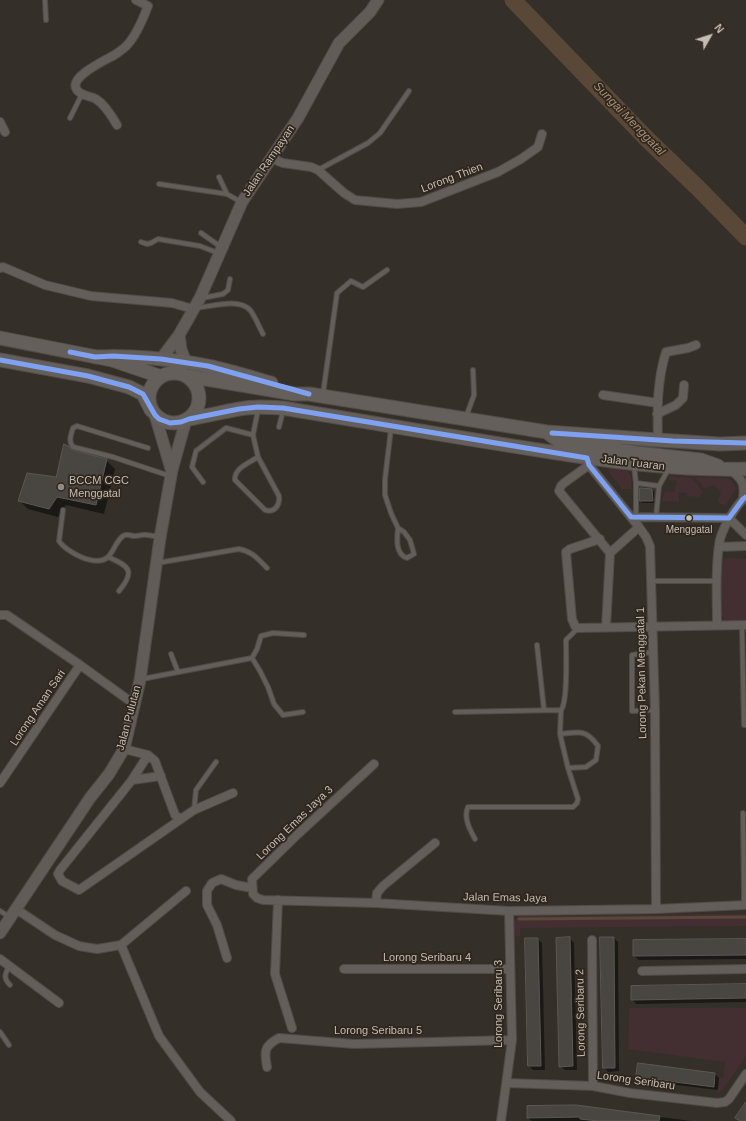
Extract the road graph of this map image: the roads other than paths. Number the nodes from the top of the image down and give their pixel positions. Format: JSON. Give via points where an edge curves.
{"nodes":[{"id":1,"x":45,"y":0,"type":"edge"},
{"id":2,"x":136,"y":0,"type":"edge"},
{"id":3,"x":378,"y":0,"type":"edge"},
{"id":4,"x":46,"y":20,"type":"dead end"},
{"id":5,"x":409,"y":91,"type":"dead end"},
{"id":6,"x":82,"y":94,"type":"junction"},
{"id":7,"x":70,"y":118,"type":"dead end"},
{"id":8,"x":0,"y":122,"type":"edge"},
{"id":9,"x":118,"y":125,"type":"dead end"},
{"id":10,"x":5,"y":132,"type":"dead end"},
{"id":11,"x":542,"y":134,"type":"dead end"},
{"id":12,"x":270,"y":158,"type":"junction"},
{"id":13,"x":318,"y":170,"type":"junction"},
{"id":14,"x":219,"y":177,"type":"dead end"},
{"id":15,"x":159,"y":184,"type":"dead end"},
{"id":16,"x":227,"y":194,"type":"junction"},
{"id":17,"x":242,"y":202,"type":"junction"},
{"id":18,"x":201,"y":233,"type":"dead end"},
{"id":19,"x":141,"y":242,"type":"dead end"},
{"id":20,"x":220,"y":250,"type":"junction"},
{"id":21,"x":0,"y":268,"type":"edge"},
{"id":22,"x":387,"y":270,"type":"dead end"},
{"id":23,"x":230,"y":279,"type":"dead end"},
{"id":24,"x":200,"y":298,"type":"junction"},
{"id":25,"x":193,"y":309,"type":"junction"},
{"id":26,"x":264,"y":334,"type":"dead end"},
{"id":27,"x":179,"y":335,"type":"junction"},
{"id":28,"x":0,"y":338,"type":"edge"},
{"id":29,"x":696,"y":345,"type":"dead end"},
{"id":30,"x":95,"y":357,"type":"junction"},
{"id":31,"x":0,"y":360,"type":"edge"},
{"id":32,"x":161,"y":360,"type":"junction"},
{"id":33,"x":186,"y":363,"type":"junction"},
{"id":34,"x":473,"y":370,"type":"dead end"},
{"id":35,"x":159,"y":376,"type":"junction"},
{"id":36,"x":188,"y":376,"type":"junction"},
{"id":37,"x":684,"y":385,"type":"dead end"},
{"id":38,"x":309,"y":394,"type":"junction"},
{"id":39,"x":604,"y":395,"type":"dead end"},
{"id":40,"x":323,"y":396,"type":"junction"},
{"id":41,"x":658,"y":403,"type":"junction"},
{"id":42,"x":258,"y":407,"type":"junction"},
{"id":43,"x":283,"y":408,"type":"junction"},
{"id":44,"x":153,"y":412,"type":"junction"},
{"id":45,"x":657,"y":414,"type":"junction"},
{"id":46,"x":187,"y":419,"type":"junction"},
{"id":47,"x":465,"y":419,"type":"junction"},
{"id":48,"x":391,"y":426,"type":"junction"},
{"id":49,"x":280,"y":427,"type":"dead end"},
{"id":50,"x":547,"y":432,"type":"junction"},
{"id":51,"x":253,"y":435,"type":"junction"},
{"id":52,"x":658,"y":440,"type":"junction"},
{"id":53,"x":746,"y":443,"type":"edge"},
{"id":54,"x":509,"y":446,"type":"junction"},
{"id":55,"x":148,"y":448,"type":"dead end"},
{"id":56,"x":258,"y":457,"type":"junction"},
{"id":57,"x":588,"y":461,"type":"junction"},
{"id":58,"x":633,"y":464,"type":"junction"},
{"id":59,"x":669,"y":468,"type":"junction"},
{"id":60,"x":746,"y":469,"type":"edge"},
{"id":61,"x":730,"y":470,"type":"junction"},
{"id":62,"x":171,"y":473,"type":"junction"},
{"id":63,"x":203,"y":482,"type":"dead end"},
{"id":64,"x":636,"y":483,"type":"junction"},
{"id":65,"x":659,"y":486,"type":"junction"},
{"id":66,"x":744,"y":498,"type":"edge"},
{"id":67,"x":63,"y":510,"type":"dead end"},
{"id":68,"x":633,"y":517,"type":"junction"},
{"id":69,"x":656,"y":517,"type":"junction"},
{"id":70,"x":729,"y":518,"type":"junction"},
{"id":71,"x":639,"y":527,"type":"junction"},
{"id":72,"x":398,"y":528,"type":"junction"},
{"id":73,"x":746,"y":535,"type":"edge"},
{"id":74,"x":160,"y":538,"type":"junction"},
{"id":75,"x":600,"y":540,"type":"junction"},
{"id":76,"x":746,"y":546,"type":"edge"},
{"id":77,"x":718,"y":547,"type":"junction"},
{"id":78,"x":610,"y":553,"type":"junction"},
{"id":79,"x":108,"y":557,"type":"junction"},
{"id":80,"x":157,"y":563,"type":"junction"},
{"id":81,"x":266,"y":568,"type":"dead end"},
{"id":82,"x":651,"y":581,"type":"junction"},
{"id":83,"x":717,"y":581,"type":"junction"},
{"id":84,"x":119,"y":591,"type":"dead end"},
{"id":85,"x":0,"y":615,"type":"edge"},
{"id":86,"x":652,"y":625,"type":"junction"},
{"id":87,"x":717,"y":625,"type":"junction"},
{"id":88,"x":744,"y":625,"type":"edge"},
{"id":89,"x":606,"y":627,"type":"junction"},
{"id":90,"x":578,"y":628,"type":"junction"},
{"id":91,"x":304,"y":635,"type":"dead end"},
{"id":92,"x":538,"y":645,"type":"dead end"},
{"id":93,"x":653,"y":652,"type":"junction"},
{"id":94,"x":744,"y":652,"type":"edge"},
{"id":95,"x":171,"y":654,"type":"dead end"},
{"id":96,"x":252,"y":658,"type":"junction"},
{"id":97,"x":80,"y":665,"type":"junction"},
{"id":98,"x":178,"y":672,"type":"junction"},
{"id":99,"x":140,"y":680,"type":"junction"},
{"id":100,"x":134,"y":704,"type":"junction"},
{"id":101,"x":544,"y":710,"type":"junction"},
{"id":102,"x":561,"y":710,"type":"junction"},
{"id":103,"x":655,"y":710,"type":"junction"},
{"id":104,"x":303,"y":712,"type":"dead end"},
{"id":105,"x":455,"y":712,"type":"dead end"},
{"id":106,"x":746,"y":725,"type":"edge"},
{"id":107,"x":560,"y":734,"type":"junction"},
{"id":108,"x":124,"y":749,"type":"junction"},
{"id":109,"x":148,"y":755,"type":"junction"},
{"id":110,"x":216,"y":762,"type":"dead end"},
{"id":111,"x":374,"y":764,"type":"dead end"},
{"id":112,"x":568,"y":768,"type":"junction"},
{"id":113,"x":161,"y":776,"type":"junction"},
{"id":114,"x":132,"y":780,"type":"junction"},
{"id":115,"x":0,"y":783,"type":"edge"},
{"id":116,"x":233,"y":793,"type":"dead end"},
{"id":117,"x":194,"y":810,"type":"junction"},
{"id":118,"x":743,"y":814,"type":"dead end"},
{"id":119,"x":181,"y":819,"type":"junction"},
{"id":120,"x":475,"y":839,"type":"dead end"},
{"id":121,"x":435,"y":843,"type":"dead end"},
{"id":122,"x":252,"y":888,"type":"junction"},
{"id":123,"x":745,"y":889,"type":"edge"},
{"id":124,"x":186,"y":891,"type":"dead end"},
{"id":125,"x":278,"y":900,"type":"junction"},
{"id":126,"x":376,"y":903,"type":"junction"},
{"id":127,"x":745,"y":905,"type":"edge"},
{"id":128,"x":656,"y":909,"type":"junction"},
{"id":129,"x":0,"y":911,"type":"edge"},
{"id":130,"x":509,"y":911,"type":"junction"},
{"id":131,"x":13,"y":913,"type":"junction"},
{"id":132,"x":0,"y":933,"type":"edge"},
{"id":133,"x":592,"y":940,"type":"dead end"},
{"id":134,"x":121,"y":945,"type":"junction"},
{"id":135,"x":227,"y":958,"type":"dead end"},
{"id":136,"x":0,"y":959,"type":"edge"},
{"id":137,"x":9,"y":966,"type":"junction"},
{"id":138,"x":344,"y":969,"type":"dead end"},
{"id":139,"x":510,"y":969,"type":"junction"},
{"id":140,"x":746,"y":969,"type":"edge"},
{"id":141,"x":642,"y":971,"type":"dead end"},
{"id":142,"x":10,"y":985,"type":"dead end"},
{"id":143,"x":59,"y":1003,"type":"dead end"},
{"id":144,"x":292,"y":1028,"type":"dead end"},
{"id":145,"x":0,"y":1032,"type":"edge"},
{"id":146,"x":512,"y":1040,"type":"junction"},
{"id":147,"x":9,"y":1045,"type":"dead end"},
{"id":148,"x":267,"y":1067,"type":"dead end"},
{"id":149,"x":746,"y":1074,"type":"edge"},
{"id":150,"x":507,"y":1084,"type":"junction"},
{"id":151,"x":593,"y":1086,"type":"junction"},
{"id":152,"x":231,"y":1121,"type":"edge"},
{"id":153,"x":501,"y":1121,"type":"edge"}],
"edges":[{"from":1,"to":4,"type":"lane"},
{"from":2,"to":6,"type":"street","via":[[148,6],[134,36],[120,51],[80,76],[76,87]]},
{"from":3,"to":12,"type":"street","name":"Jalan Rampayan","via":[[370,12],[339,43],[298,118]]},
{"from":5,"to":13,"type":"lane","via":[[380,133],[368,143]]},
{"from":6,"to":7,"type":"lane"},
{"from":6,"to":9,"type":"street","via":[[98,100]]},
{"from":8,"to":10,"type":"street"},
{"from":11,"to":13,"type":"street","name":"Lorong Thien","via":[[538,147],[498,172],[421,202],[397,204],[355,200]]},
{"from":12,"to":13,"type":"street","name":"Lorong Thien"},
{"from":12,"to":17,"type":"street","name":"Jalan Rampayan"},
{"from":14,"to":16,"type":"lane"},
{"from":15,"to":16,"type":"lane"},
{"from":16,"to":17,"type":"lane"},
{"from":17,"to":20,"type":"street","name":"Jalan Rampayan"},
{"from":18,"to":20,"type":"lane"},
{"from":19,"to":20,"type":"lane","via":[[151,243],[158,239]]},
{"from":20,"to":24,"type":"street","name":"Jalan Rampayan"},
{"from":21,"to":25,"type":"street","via":[[45,285],[91,296],[172,303]]},
{"from":22,"to":40,"type":"lane","via":[[363,287],[351,281],[338,293]]},
{"from":23,"to":24,"type":"lane","via":[[228,290],[224,294]]},
{"from":24,"to":25,"type":"street","name":"Jalan Rampayan"},
{"from":25,"to":26,"type":"lane","via":[[223,304],[243,305],[250,310]]},
{"from":25,"to":27,"type":"street","name":"Jalan Rampayan"},
{"from":27,"to":32,"type":"street","name":"Jalan Rampayan"},
{"from":27,"to":33,"type":"street"},
{"from":28,"to":30,"type":"main road"},
{"from":29,"to":41,"type":"street","via":[[666,352],[662,363]]},
{"from":30,"to":32,"type":"main road"},
{"from":30,"to":35,"type":"main road"},
{"from":31,"to":44,"type":"main road","via":[[88,376],[129,387],[143,394]]},
{"from":32,"to":33,"type":"main road"},
{"from":33,"to":38,"type":"main road","via":[[208,366]]},
{"from":34,"to":47,"type":"lane","via":[[474,395]]},
{"from":35,"to":36,"type":"main road","via":[[175,372]]},
{"from":35,"to":44,"type":"main road","via":[[149,392],[148,401]]},
{"from":36,"to":38,"type":"main road","name":"Jalan Tuaran","via":[[295,394]]},
{"from":36,"to":46,"type":"main road","via":[[196,385],[199,397],[196,409]]},
{"from":37,"to":45,"type":"street","via":[[683,398],[676,405]]},
{"from":38,"to":40,"type":"main road","name":"Jalan Tuaran"},
{"from":39,"to":41,"type":"street"},
{"from":40,"to":47,"type":"main road","name":"Jalan Tuaran"},
{"from":40,"to":54,"type":"main road","via":[[331,405],[520,436],[524,439],[521,445]]},
{"from":41,"to":45,"type":"street"},
{"from":42,"to":43,"type":"main road","name":"Jalan Tuaran"},
{"from":42,"to":46,"type":"main road","name":"Jalan Tuaran"},
{"from":42,"to":51,"type":"lane"},
{"from":43,"to":48,"type":"main road","name":"Jalan Tuaran"},
{"from":43,"to":49,"type":"lane"},
{"from":44,"to":46,"type":"main road","via":[[159,419],[170,423]]},
{"from":44,"to":62,"type":"street","name":"Jalan Pulutan"},
{"from":45,"to":52,"type":"street"},
{"from":46,"to":62,"type":"street","name":"Jalan Pulutan"},
{"from":47,"to":50,"type":"main road","name":"Jalan Tuaran"},
{"from":48,"to":54,"type":"main road","name":"Jalan Tuaran"},
{"from":48,"to":72,"type":"lane","via":[[385,495]]},
{"from":50,"to":52,"type":"main road","name":"Jalan Tuaran"},
{"from":50,"to":61,"type":"main road","via":[[560,442],[701,460]]},
{"from":51,"to":56,"type":"lane"},
{"from":51,"to":63,"type":"lane","via":[[226,428],[196,451],[192,467]]},
{"from":52,"to":53,"type":"main road","name":"Jalan Tuaran"},
{"from":54,"to":57,"type":"main road","name":"Jalan Tuaran"},
{"from":55,"to":62,"type":"lane","via":[[76,426],[70,440],[73,447]]},
{"from":56,"to":56,"type":"lane","via":[[279,496],[279,505],[268,511],[264,510],[235,480],[238,470]]},
{"from":57,"to":58,"type":"main road","name":"Jalan Tuaran"},
{"from":57,"to":68,"type":"street","name":"Lorong Pekan Menggatal 1"},
{"from":57,"to":75,"type":"street","via":[[561,486],[559,491]]},
{"from":58,"to":59,"type":"main road","name":"Jalan Tuaran"},
{"from":58,"to":64,"type":"lane"},
{"from":59,"to":61,"type":"main road","name":"Jalan Tuaran"},
{"from":59,"to":65,"type":"lane"},
{"from":60,"to":61,"type":"main road","name":"Jalan Tuaran"},
{"from":61,"to":66,"type":"street","via":[[740,476]]},
{"from":62,"to":74,"type":"street","name":"Jalan Pulutan"},
{"from":64,"to":65,"type":"lane"},
{"from":64,"to":68,"type":"lane"},
{"from":65,"to":69,"type":"lane"},
{"from":66,"to":70,"type":"street"},
{"from":67,"to":79,"type":"lane","via":[[59,541],[63,547],[89,559],[102,560]]},
{"from":68,"to":69,"type":"street"},
{"from":68,"to":71,"type":"street","name":"Lorong Pekan Menggatal 1"},
{"from":69,"to":70,"type":"street"},
{"from":70,"to":73,"type":"street"},
{"from":70,"to":77,"type":"street"},
{"from":71,"to":78,"type":"street"},
{"from":71,"to":82,"type":"street","name":"Lorong Pekan Menggatal 1","via":[[650,546]]},
{"from":72,"to":72,"type":"lane","via":[[404,532],[414,549],[414,554],[407,558],[403,557],[398,547]]},
{"from":74,"to":79,"type":"lane","via":[[146,534],[122,536]]},
{"from":74,"to":80,"type":"street","name":"Jalan Pulutan"},
{"from":75,"to":78,"type":"street"},
{"from":75,"to":90,"type":"street","via":[[566,552],[572,619]]},
{"from":76,"to":77,"type":"street"},
{"from":77,"to":83,"type":"street"},
{"from":78,"to":89,"type":"street"},
{"from":79,"to":84,"type":"lane","via":[[124,565],[128,570],[127,582]]},
{"from":80,"to":81,"type":"lane","via":[[239,549],[255,555]]},
{"from":80,"to":99,"type":"street","name":"Jalan Pulutan"},
{"from":82,"to":83,"type":"lane"},
{"from":82,"to":86,"type":"street","name":"Lorong Pekan Menggatal 1"},
{"from":83,"to":87,"type":"street"},
{"from":85,"to":97,"type":"street","via":[[7,615]]},
{"from":86,"to":87,"type":"street"},
{"from":86,"to":89,"type":"street"},
{"from":86,"to":93,"type":"street","name":"Lorong Pekan Menggatal 1"},
{"from":87,"to":88,"type":"street"},
{"from":88,"to":94,"type":"lane"},
{"from":89,"to":90,"type":"street"},
{"from":90,"to":102,"type":"lane","via":[[566,640],[565,695]]},
{"from":91,"to":96,"type":"lane","via":[[273,633],[261,636]]},
{"from":92,"to":101,"type":"lane"},
{"from":93,"to":103,"type":"street","name":"Lorong Pekan Menggatal 1"},
{"from":93,"to":103,"type":"lane","via":[[632,655],[632,711]]},
{"from":94,"to":106,"type":"lane"},
{"from":95,"to":98,"type":"lane"},
{"from":96,"to":98,"type":"lane"},
{"from":96,"to":104,"type":"lane","via":[[274,704],[283,715]]},
{"from":97,"to":100,"type":"street"},
{"from":97,"to":115,"type":"street","name":"Lorong Aman Sari"},
{"from":98,"to":99,"type":"lane"},
{"from":99,"to":100,"type":"street","name":"Jalan Pulutan"},
{"from":100,"to":108,"type":"street","name":"Jalan Pulutan"},
{"from":101,"to":102,"type":"lane"},
{"from":101,"to":105,"type":"lane"},
{"from":102,"to":107,"type":"lane"},
{"from":103,"to":128,"type":"street","name":"Lorong Pekan Menggatal 1"},
{"from":107,"to":112,"type":"lane"},
{"from":107,"to":112,"type":"lane","via":[[579,732],[591,736],[598,746],[596,760],[586,768]]},
{"from":108,"to":109,"type":"street"},
{"from":108,"to":131,"type":"street","name":"Jalan Pulutan"},
{"from":109,"to":113,"type":"street","via":[[155,761]]},
{"from":109,"to":114,"type":"street"},
{"from":110,"to":117,"type":"lane","via":[[196,790]]},
{"from":111,"to":122,"type":"street","name":"Lorong Emas Jaya 3","via":[[252,879]]},
{"from":112,"to":120,"type":"lane","via":[[578,799],[573,807],[468,807],[468,827]]},
{"from":113,"to":114,"type":"street"},
{"from":113,"to":119,"type":"street","via":[[175,815]]},
{"from":114,"to":119,"type":"street","via":[[60,870],[58,874],[62,881],[80,890]]},
{"from":116,"to":117,"type":"street"},
{"from":117,"to":119,"type":"street"},
{"from":118,"to":123,"type":"lane"},
{"from":121,"to":126,"type":"street","via":[[383,886],[377,893]]},
{"from":122,"to":125,"type":"street","name":"Jalan Emas Jaya","via":[[257,898]]},
{"from":122,"to":135,"type":"street","via":[[221,879],[212,883],[207,892],[207,904],[217,925]]},
{"from":123,"to":127,"type":"lane"},
{"from":124,"to":134,"type":"street"},
{"from":125,"to":126,"type":"street","name":"Jalan Emas Jaya"},
{"from":125,"to":144,"type":"street","via":[[275,974]]},
{"from":126,"to":130,"type":"street","name":"Jalan Emas Jaya"},
{"from":127,"to":128,"type":"street","name":"Jalan Emas Jaya"},
{"from":128,"to":130,"type":"street","name":"Jalan Emas Jaya"},
{"from":129,"to":131,"type":"lane"},
{"from":130,"to":139,"type":"street","name":"Lorong Seribaru 3"},
{"from":131,"to":132,"type":"street","name":"Jalan Pulutan"},
{"from":131,"to":134,"type":"street","via":[[79,946],[97,949]]},
{"from":133,"to":151,"type":"street","name":"Lorong Seribaru 2"},
{"from":134,"to":152,"type":"street","via":[[159,1036],[200,1092]]},
{"from":136,"to":137,"type":"street"},
{"from":137,"to":142,"type":"lane","via":[[5,975]]},
{"from":137,"to":143,"type":"street"},
{"from":138,"to":139,"type":"street","name":"Lorong Seribaru 4"},
{"from":139,"to":146,"type":"street","name":"Lorong Seribaru 3"},
{"from":140,"to":141,"type":"street"},
{"from":145,"to":147,"type":"lane"},
{"from":146,"to":148,"type":"street","name":"Lorong Seribaru 5","via":[[354,1044],[279,1038],[267,1047]]},
{"from":146,"to":150,"type":"street","name":"Lorong Seribaru 3"},
{"from":149,"to":151,"type":"street","name":"Lorong Seribaru","via":[[729,1099],[716,1104]]},
{"from":150,"to":151,"type":"street","name":"Lorong Seribaru"},
{"from":150,"to":153,"type":"street","name":"Lorong Seribaru 3"}]}
